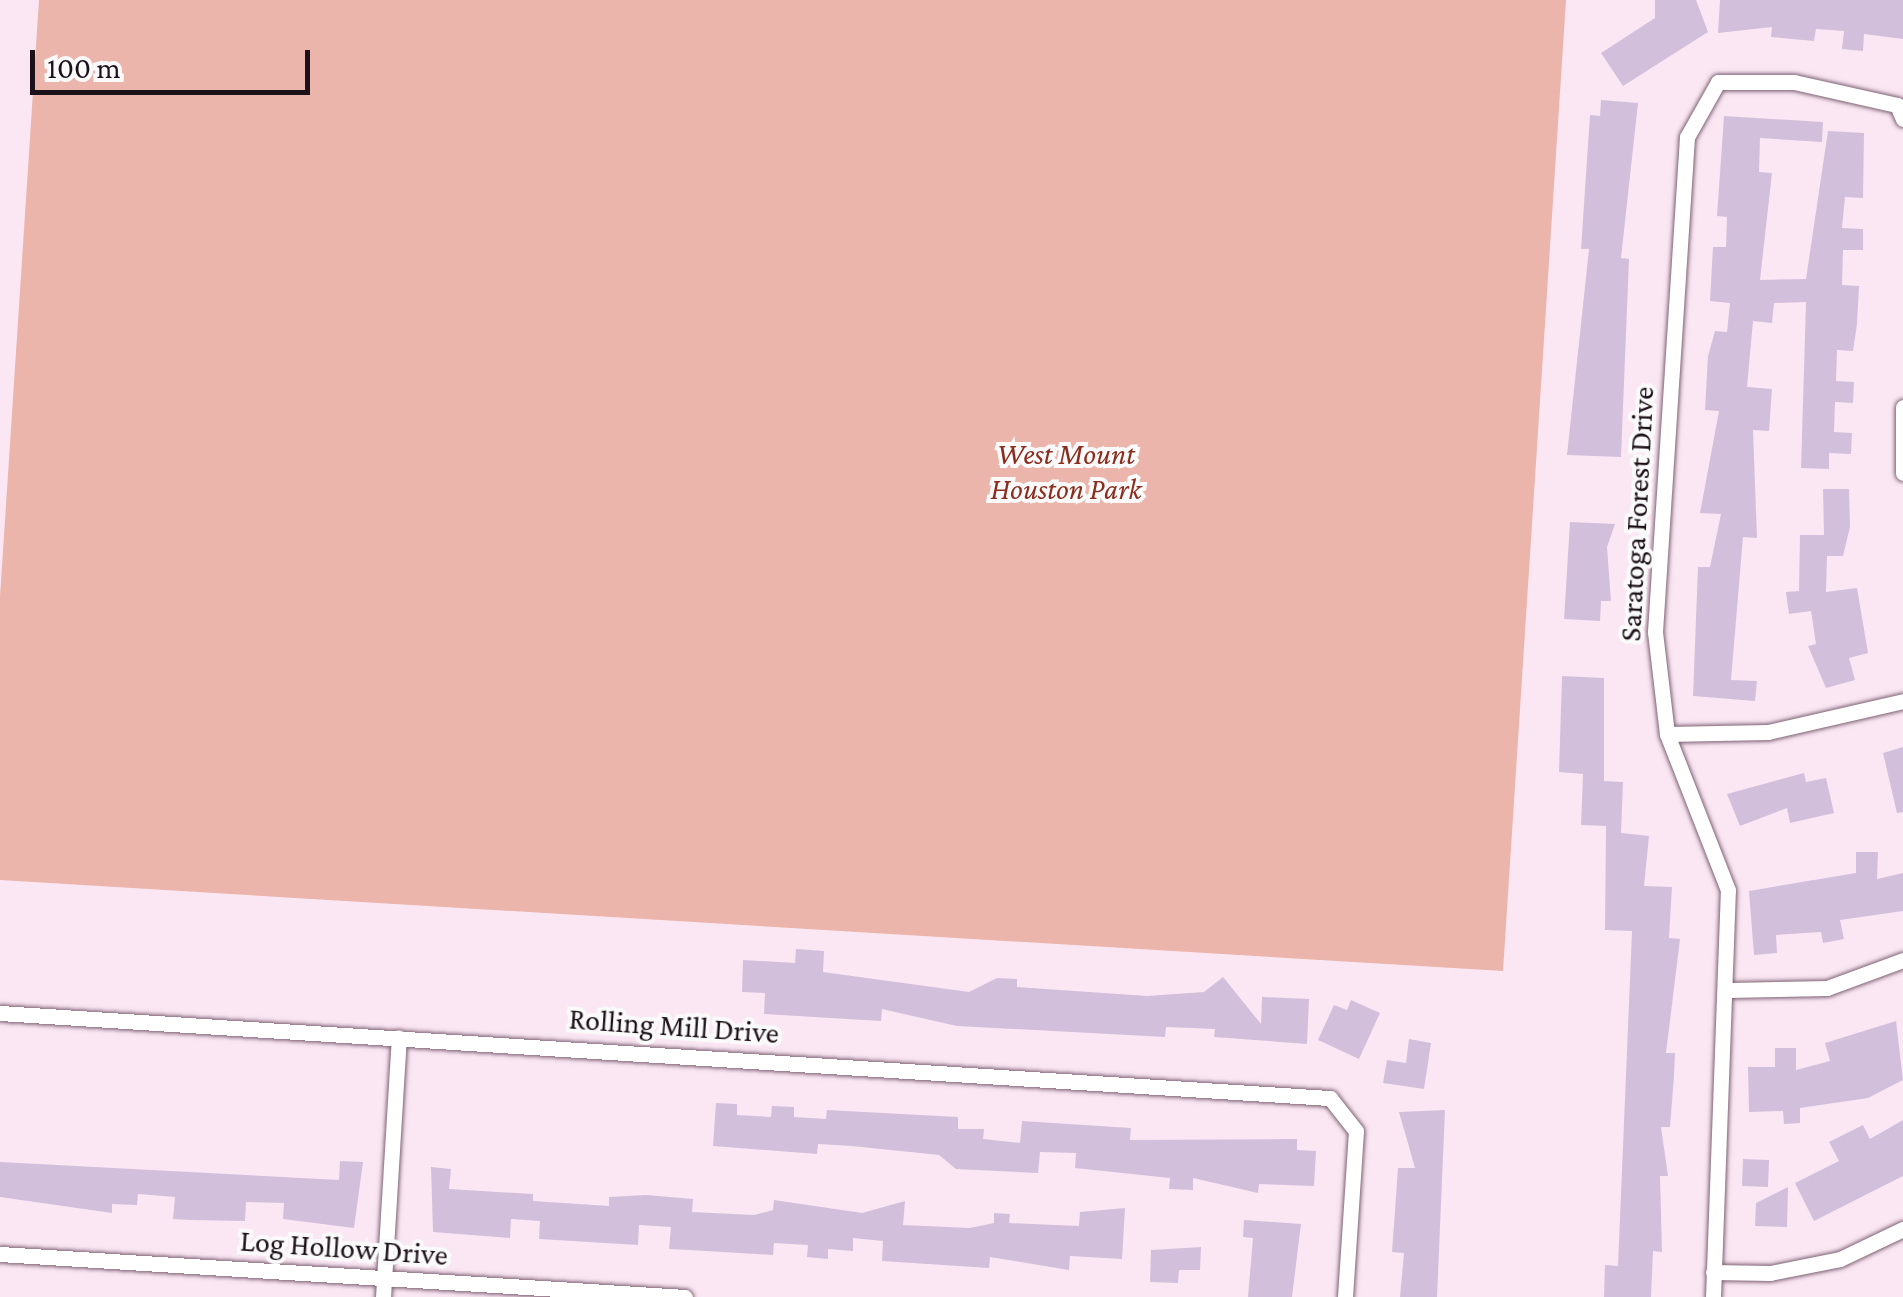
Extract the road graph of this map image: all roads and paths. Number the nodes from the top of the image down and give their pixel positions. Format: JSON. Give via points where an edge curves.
{"nodes":[{"id":1,"x":1900,"y":112,"type":"edge"},
{"id":2,"x":1903,"y":407,"type":"edge"},
{"id":3,"x":1903,"y":473,"type":"edge"},
{"id":4,"x":1903,"y":702,"type":"edge"},
{"id":5,"x":1666,"y":734,"type":"junction"},
{"id":6,"x":1903,"y":960,"type":"edge"},
{"id":7,"x":1729,"y":990,"type":"junction"},
{"id":8,"x":0,"y":1013,"type":"edge"},
{"id":9,"x":398,"y":1037,"type":"junction"},
{"id":10,"x":1903,"y":1229,"type":"edge"},
{"id":11,"x":0,"y":1254,"type":"edge"},
{"id":12,"x":1713,"y":1272,"type":"junction"},
{"id":13,"x":384,"y":1278,"type":"junction"},
{"id":14,"x":383,"y":1297,"type":"edge"},
{"id":15,"x":685,"y":1297,"type":"edge"},
{"id":16,"x":1345,"y":1297,"type":"edge"},
{"id":17,"x":1714,"y":1297,"type":"edge"}],
"edges":[{"from":1,"to":5,"type":"street","name":"Saratoga Forest Drive","via":[[1794,82],[1711,86],[1687,137],[1655,632]]},
{"from":2,"to":3,"type":"street"},
{"from":4,"to":5,"type":"street","via":[[1768,732]]},
{"from":5,"to":7,"type":"street","name":"Saratoga Forest Drive","via":[[1728,890]]},
{"from":6,"to":7,"type":"street","via":[[1827,988]]},
{"from":7,"to":12,"type":"street","name":"Saratoga Forest Drive"},
{"from":8,"to":9,"type":"street","name":"Rolling Mill Drive"},
{"from":9,"to":13,"type":"street"},
{"from":9,"to":16,"type":"street","name":"Rolling Mill Drive","via":[[1330,1098],[1356,1131]]},
{"from":10,"to":12,"type":"street","via":[[1840,1259],[1770,1274]]},
{"from":11,"to":13,"type":"street","name":"Log Hollow Drive"},
{"from":12,"to":17,"type":"street","name":"Saratoga Forest Drive"},
{"from":13,"to":14,"type":"street"},
{"from":13,"to":15,"type":"street","name":"Log Hollow Drive"}]}
